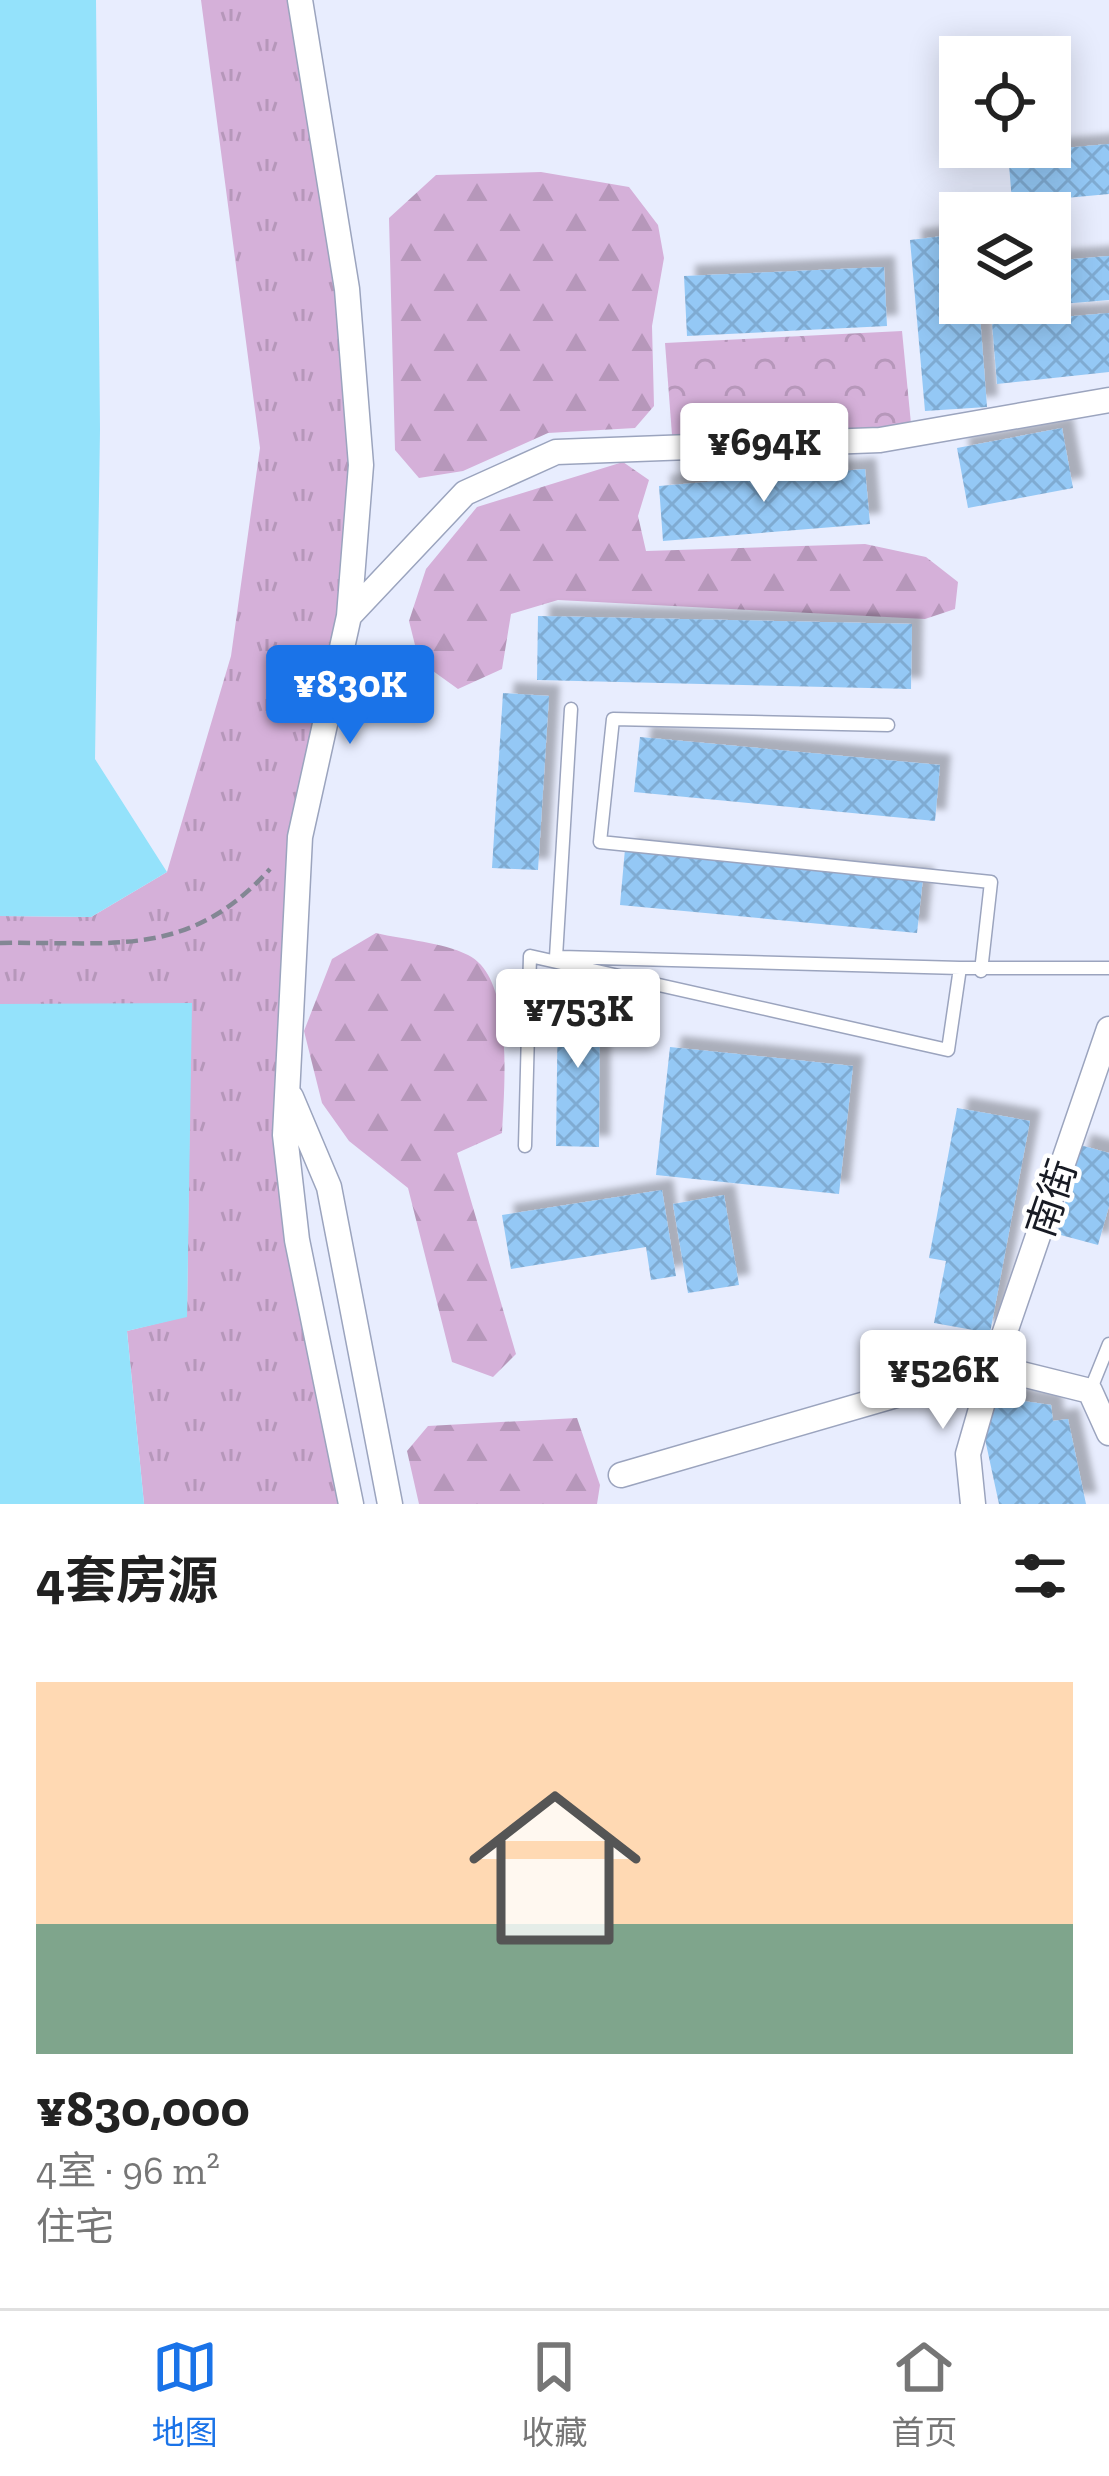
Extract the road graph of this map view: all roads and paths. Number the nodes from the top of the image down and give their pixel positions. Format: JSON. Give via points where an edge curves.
{"nodes":[{"id":1,"x":301,"y":0,"type":"edge"},
{"id":2,"x":1109,"y":400,"type":"edge"},
{"id":3,"x":349,"y":616,"type":"junction"},
{"id":4,"x":571,"y":709,"type":"dead end"},
{"id":5,"x":888,"y":724,"type":"dead end"},
{"id":6,"x":300,"y":837,"type":"junction"},
{"id":7,"x":0,"y":944,"type":"edge"},
{"id":8,"x":530,"y":956,"type":"junction"},
{"id":9,"x":556,"y":957,"type":"junction"},
{"id":10,"x":960,"y":968,"type":"junction"},
{"id":11,"x":1109,"y":968,"type":"edge"},
{"id":12,"x":981,"y":971,"type":"junction"},
{"id":13,"x":1109,"y":1029,"type":"edge"},
{"id":14,"x":288,"y":1089,"type":"junction"},
{"id":15,"x":525,"y":1146,"type":"dead end"},
{"id":16,"x":1109,"y":1344,"type":"edge"},
{"id":17,"x":993,"y":1367,"type":"junction"},
{"id":18,"x":1090,"y":1391,"type":"junction"},
{"id":19,"x":1109,"y":1432,"type":"edge"},
{"id":20,"x":621,"y":1475,"type":"dead end"},
{"id":21,"x":352,"y":1502,"type":"edge"},
{"id":22,"x":390,"y":1504,"type":"edge"},
{"id":23,"x":973,"y":1504,"type":"edge"}],
"edges":[{"from":1,"to":3,"type":"street","via":[[347,289],[361,465]]},
{"from":2,"to":3,"type":"street","via":[[880,440],[556,452],[466,493]]},
{"from":3,"to":6,"type":"street"},
{"from":4,"to":9,"type":"lane"},
{"from":5,"to":12,"type":"lane","via":[[613,719],[600,842],[991,882]]},
{"from":6,"to":7,"type":"path","via":[[238,905],[199,928],[163,940]]},
{"from":6,"to":14,"type":"street"},
{"from":8,"to":9,"type":"lane"},
{"from":8,"to":10,"type":"lane","via":[[948,1050]]},
{"from":8,"to":15,"type":"lane"},
{"from":9,"to":10,"type":"lane"},
{"from":10,"to":12,"type":"lane"},
{"from":11,"to":12,"type":"lane"},
{"from":13,"to":17,"type":"street","name":"南街"},
{"from":14,"to":21,"type":"street","via":[[297,1240]]},
{"from":14,"to":22,"type":"street","via":[[328,1187]]},
{"from":16,"to":18,"type":"lane"},
{"from":17,"to":18,"type":"street"},
{"from":17,"to":20,"type":"street"},
{"from":17,"to":23,"type":"street","name":"南街","via":[[968,1454]]},
{"from":18,"to":19,"type":"street"}]}
